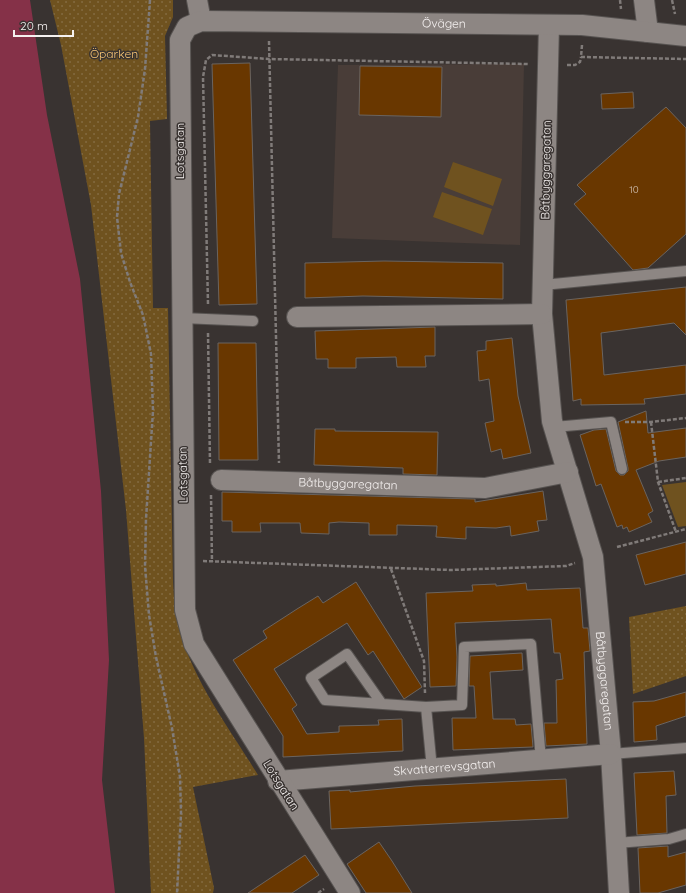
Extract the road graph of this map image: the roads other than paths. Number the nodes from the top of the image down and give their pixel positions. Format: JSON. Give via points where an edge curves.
{"nodes":[{"id":1,"x":197,"y":0,"type":"edge"},
{"id":2,"x":644,"y":0,"type":"edge"},
{"id":3,"x":201,"y":21,"type":"junction"},
{"id":4,"x":549,"y":25,"type":"junction"},
{"id":5,"x":681,"y":29,"type":"edge"},
{"id":6,"x":648,"y":32,"type":"junction"},
{"id":7,"x":686,"y":271,"type":"edge"},
{"id":8,"x":543,"y":285,"type":"junction"},
{"id":9,"x":542,"y":314,"type":"junction"},
{"id":10,"x":297,"y":316,"type":"road end"},
{"id":11,"x":182,"y":318,"type":"junction"},
{"id":12,"x":253,"y":321,"type":"road end"},
{"id":13,"x":554,"y":427,"type":"junction"},
{"id":14,"x":622,"y":469,"type":"dead end"},
{"id":15,"x":568,"y":472,"type":"junction"},
{"id":16,"x":214,"y":482,"type":"road end"},
{"id":17,"x":382,"y":704,"type":"junction"},
{"id":18,"x":426,"y":707,"type":"junction"},
{"id":19,"x":686,"y":748,"type":"edge"},
{"id":20,"x":611,"y":754,"type":"junction"},
{"id":21,"x":541,"y":760,"type":"junction"},
{"id":22,"x":432,"y":768,"type":"junction"},
{"id":23,"x":278,"y":780,"type":"junction"},
{"id":24,"x":686,"y":834,"type":"edge"},
{"id":25,"x":616,"y":843,"type":"junction"},
{"id":26,"x":350,"y":893,"type":"edge"},
{"id":27,"x":619,"y":893,"type":"edge"}],
"edges":[{"from":1,"to":3,"type":"street"},
{"from":2,"to":6,"type":"street"},
{"from":3,"to":4,"type":"street","name":"Övägen"},
{"from":3,"to":11,"type":"street","name":"Lotsgatan","via":[[187,27],[180,40]]},
{"from":4,"to":6,"type":"street","name":"Övägen","via":[[585,25]]},
{"from":4,"to":8,"type":"street","name":"Båtbyggaregatan"},
{"from":5,"to":6,"type":"street","name":"Övägen"},
{"from":7,"to":8,"type":"lane"},
{"from":8,"to":9,"type":"street","name":"Båtbyggaregatan"},
{"from":9,"to":10,"type":"street"},
{"from":9,"to":13,"type":"street","name":"Båtbyggaregatan","via":[[545,362]]},
{"from":11,"to":12,"type":"lane"},
{"from":11,"to":23,"type":"street","name":"Lotsgatan","via":[[185,610],[194,644]]},
{"from":13,"to":14,"type":"lane","via":[[611,422]]},
{"from":13,"to":15,"type":"street","name":"Båtbyggaregatan"},
{"from":15,"to":16,"type":"street","name":"Båtbyggaregatan","via":[[485,488]]},
{"from":15,"to":20,"type":"street","name":"Båtbyggaregatan","via":[[593,557]]},
{"from":17,"to":17,"type":"lane","via":[[347,654],[311,678],[325,700]]},
{"from":17,"to":18,"type":"lane"},
{"from":18,"to":21,"type":"lane","via":[[462,705],[464,647],[531,644]]},
{"from":18,"to":22,"type":"lane"},
{"from":19,"to":20,"type":"lane"},
{"from":20,"to":21,"type":"street","name":"Skvatterrevsgatan"},
{"from":20,"to":25,"type":"street","name":"Båtbyggaregatan"},
{"from":21,"to":22,"type":"street","name":"Skvatterrevsgatan"},
{"from":22,"to":23,"type":"street","name":"Skvatterrevsgatan"},
{"from":23,"to":26,"type":"street","name":"Lotsgatan"},
{"from":24,"to":25,"type":"lane","via":[[669,839]]},
{"from":25,"to":27,"type":"street","name":"Båtbyggaregatan"}]}
